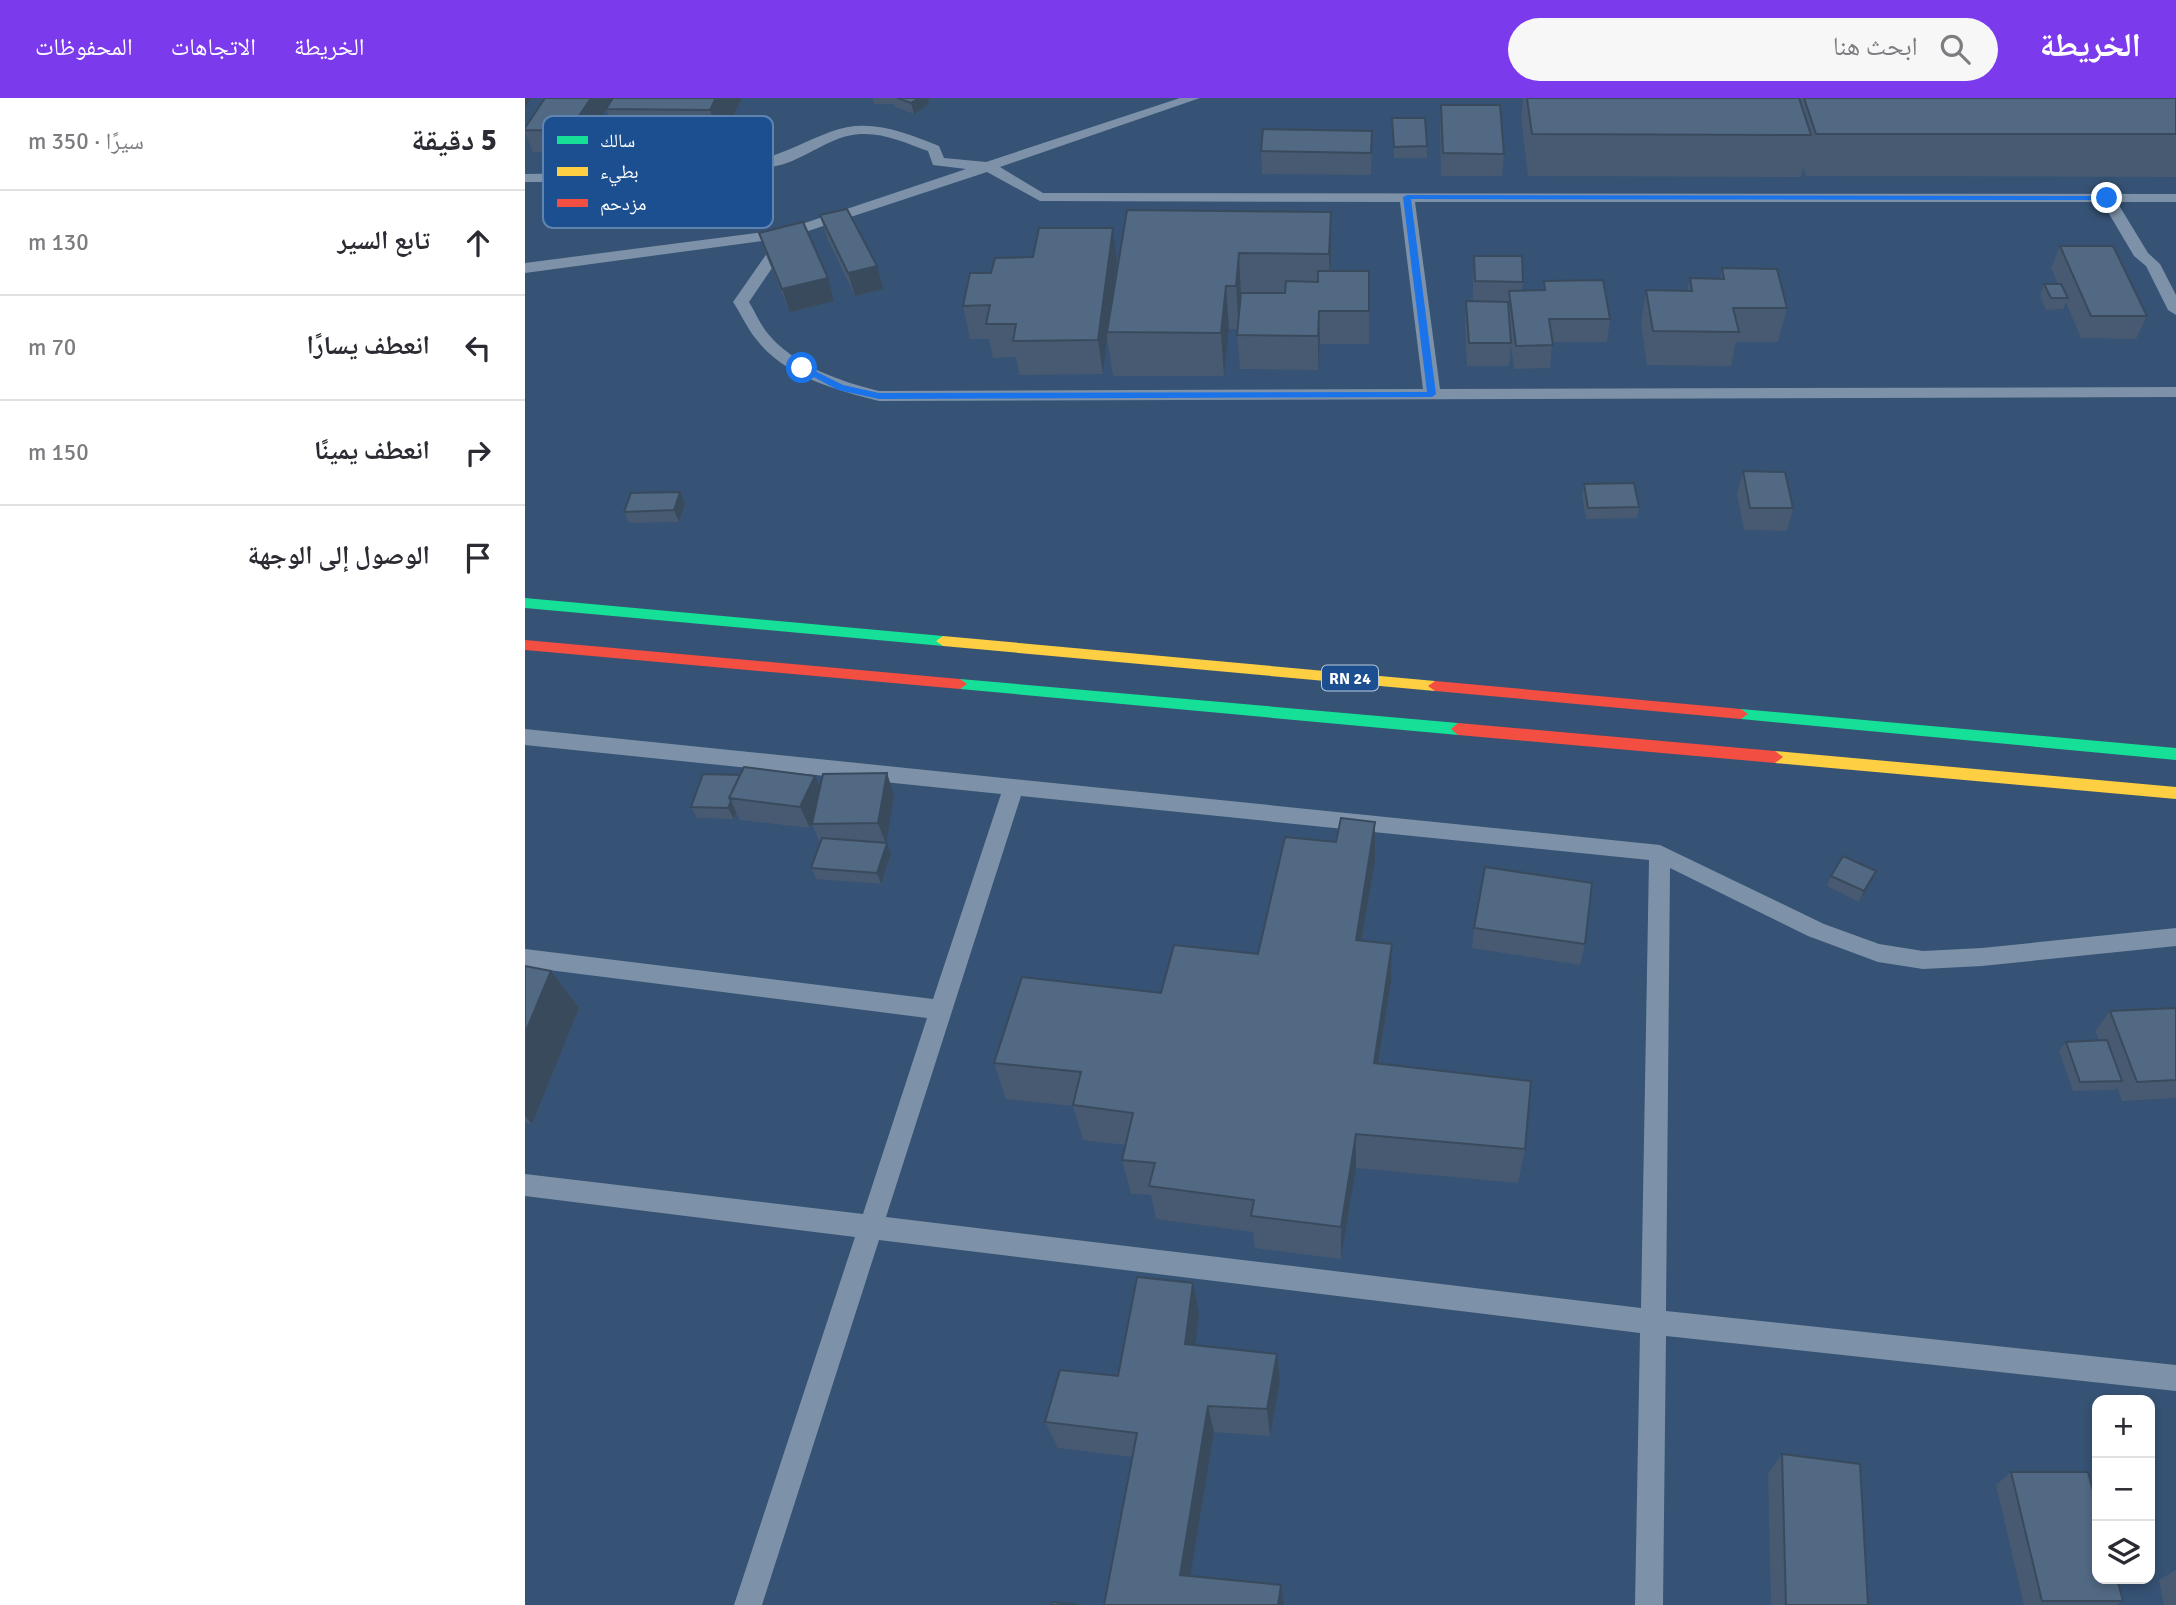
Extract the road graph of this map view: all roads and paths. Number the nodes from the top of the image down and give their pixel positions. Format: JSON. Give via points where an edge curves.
{"nodes":[{"id":1,"x":1193,"y":98,"type":"edge"},
{"id":2,"x":773,"y":162,"type":"edge"},
{"id":3,"x":989,"y":167,"type":"junction"},
{"id":4,"x":525,"y":178,"type":"edge"},
{"id":5,"x":543,"y":178,"type":"edge"},
{"id":6,"x":1407,"y":197,"type":"junction"},
{"id":7,"x":2107,"y":198,"type":"junction"},
{"id":8,"x":2176,"y":198,"type":"edge"},
{"id":9,"x":789,"y":233,"type":"junction"},
{"id":10,"x":525,"y":268,"type":"edge"},
{"id":11,"x":2176,"y":310,"type":"edge"},
{"id":12,"x":2176,"y":392,"type":"edge"},
{"id":13,"x":1432,"y":394,"type":"junction"},
{"id":14,"x":525,"y":603,"type":"edge"},
{"id":15,"x":525,"y":645,"type":"edge"},
{"id":16,"x":525,"y":737,"type":"edge"},
{"id":17,"x":2176,"y":754,"type":"edge"},
{"id":18,"x":1014,"y":786,"type":"junction"},
{"id":19,"x":2176,"y":793,"type":"edge"},
{"id":20,"x":1660,"y":853,"type":"junction"},
{"id":21,"x":2176,"y":936,"type":"edge"},
{"id":22,"x":525,"y":958,"type":"edge"},
{"id":23,"x":941,"y":1010,"type":"junction"},
{"id":24,"x":525,"y":1185,"type":"edge"},
{"id":25,"x":871,"y":1226,"type":"junction"},
{"id":26,"x":1652,"y":1322,"type":"junction"},
{"id":27,"x":2176,"y":1378,"type":"edge"},
{"id":28,"x":748,"y":1605,"type":"edge"},
{"id":29,"x":1649,"y":1605,"type":"edge"}],
"edges":[{"from":1,"to":3,"type":"lane"},
{"from":2,"to":3,"type":"lane","via":[[837,134],[859,130],[888,132],[923,144],[934,149],[938,162]]},
{"from":3,"to":6,"type":"lane","via":[[1040,197]]},
{"from":3,"to":9,"type":"lane"},
{"from":4,"to":5,"type":"lane"},
{"from":6,"to":7,"type":"lane"},
{"from":6,"to":13,"type":"lane"},
{"from":7,"to":8,"type":"lane"},
{"from":7,"to":11,"type":"lane","via":[[2141,256],[2152,264]]},
{"from":9,"to":10,"type":"lane"},
{"from":9,"to":13,"type":"lane","via":[[741,302],[764,340],[802,368],[841,388],[879,396]]},
{"from":12,"to":13,"type":"lane"},
{"from":14,"to":17,"type":"highway","number":"RN 24"},
{"from":15,"to":19,"type":"highway","number":"RN 24"},
{"from":16,"to":18,"type":"lane"},
{"from":18,"to":20,"type":"lane"},
{"from":18,"to":23,"type":"lane"},
{"from":20,"to":21,"type":"lane","via":[[1816,930],[1878,953],[1923,960],[1982,957]]},
{"from":20,"to":26,"type":"lane"},
{"from":22,"to":23,"type":"lane"},
{"from":23,"to":25,"type":"lane"},
{"from":24,"to":25,"type":"lane"},
{"from":25,"to":26,"type":"lane"},
{"from":25,"to":28,"type":"lane"},
{"from":26,"to":27,"type":"lane"},
{"from":26,"to":29,"type":"lane"}]}
